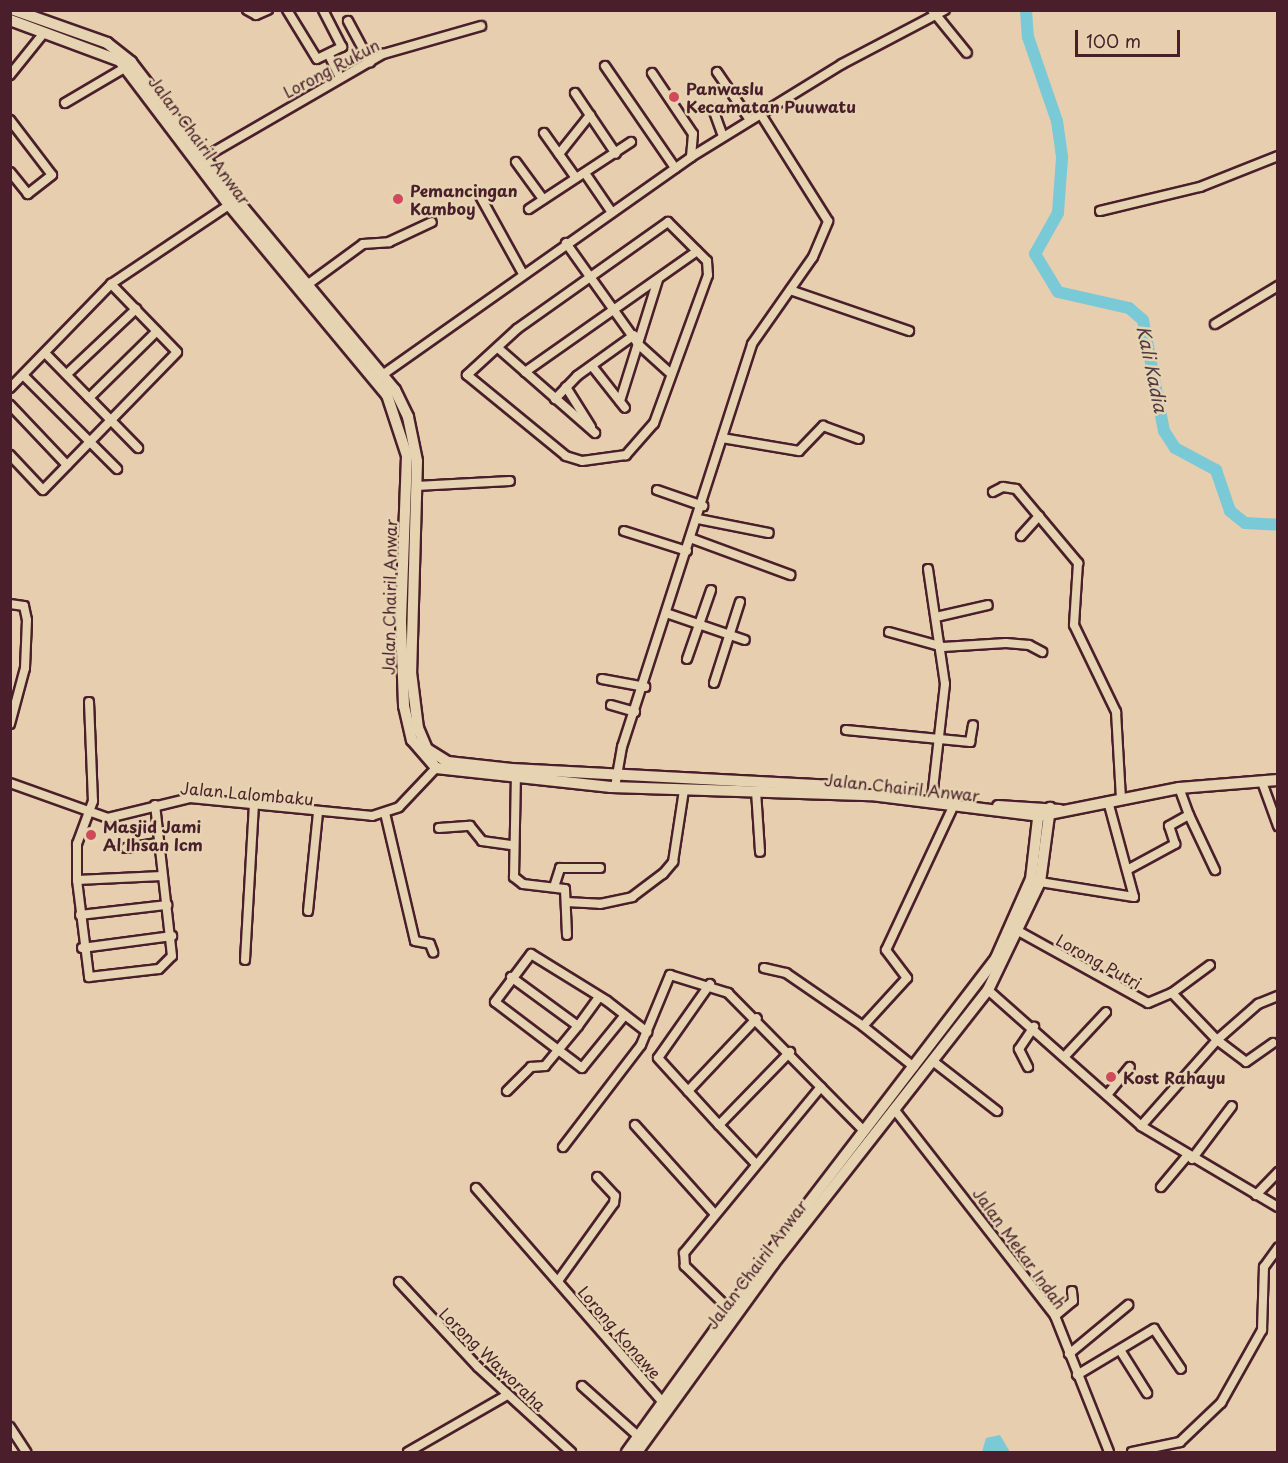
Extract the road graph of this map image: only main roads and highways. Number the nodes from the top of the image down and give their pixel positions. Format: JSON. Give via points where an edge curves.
{"nodes":[{"id":1,"x":14,"y":10,"type":"edge"},
{"id":2,"x":10,"y":20,"type":"edge"},
{"id":3,"x":185,"y":138,"type":"junction"},
{"id":4,"x":380,"y":377,"type":"junction"},
{"id":5,"x":406,"y":623,"type":"junction"},
{"id":6,"x":516,"y":774,"type":"junction"},
{"id":7,"x":1278,"y":780,"type":"edge"},
{"id":8,"x":615,"y":782,"type":"junction"},
{"id":9,"x":954,"y":804,"type":"junction"},
{"id":10,"x":1048,"y":811,"type":"junction"},
{"id":11,"x":841,"y":1168,"type":"junction"},
{"id":12,"x":627,"y":1452,"type":"edge"},
{"id":13,"x":637,"y":1452,"type":"edge"}],
"edges":[{"from":1,"to":3,"type":"main road","name":"Jalan Chairil Anwar","via":[[113,46]]},
{"from":2,"to":3,"type":"main road","name":"Jalan Chairil Anwar","via":[[104,51],[126,67]]},
{"from":3,"to":4,"type":"main road","name":"Jalan Chairil Anwar","via":[[205,157]]},
{"from":3,"to":4,"type":"main road","name":"Jalan Chairil Anwar","via":[[228,205]]},
{"from":4,"to":5,"type":"main road","name":"Jalan Chairil Anwar","via":[[396,413],[407,456]]},
{"from":4,"to":5,"type":"main road","name":"Jalan Chairil Anwar","via":[[408,417],[416,486]]},
{"from":5,"to":6,"type":"main road","name":"Jalan Chairil Anwar","via":[[414,710],[427,749],[448,762]]},
{"from":5,"to":6,"type":"main road","name":"Jalan Chairil Anwar","via":[[407,725],[418,751],[436,768]]},
{"from":6,"to":8,"type":"main road","name":"Jalan Chairil Anwar"},
{"from":7,"to":10,"type":"main road","via":[[1179,788]]},
{"from":8,"to":9,"type":"main road","name":"Jalan Chairil Anwar","via":[[684,790],[870,795]]},
{"from":8,"to":9,"type":"main road","name":"Jalan Chairil Anwar","via":[[755,780],[932,798]]},
{"from":9,"to":10,"type":"main road","name":"Jalan Chairil Anwar"},
{"from":10,"to":11,"type":"main road","name":"Jalan Chairil Anwar","via":[[1031,879],[1004,943],[863,1130]]},
{"from":10,"to":11,"type":"main road","name":"Jalan Chairil Anwar","via":[[1040,882],[1020,932],[988,990],[934,1062]]},
{"from":11,"to":12,"type":"main road","name":"Jalan Chairil Anwar","via":[[729,1309]]},
{"from":11,"to":13,"type":"main road","name":"Jalan Chairil Anwar"}]}
